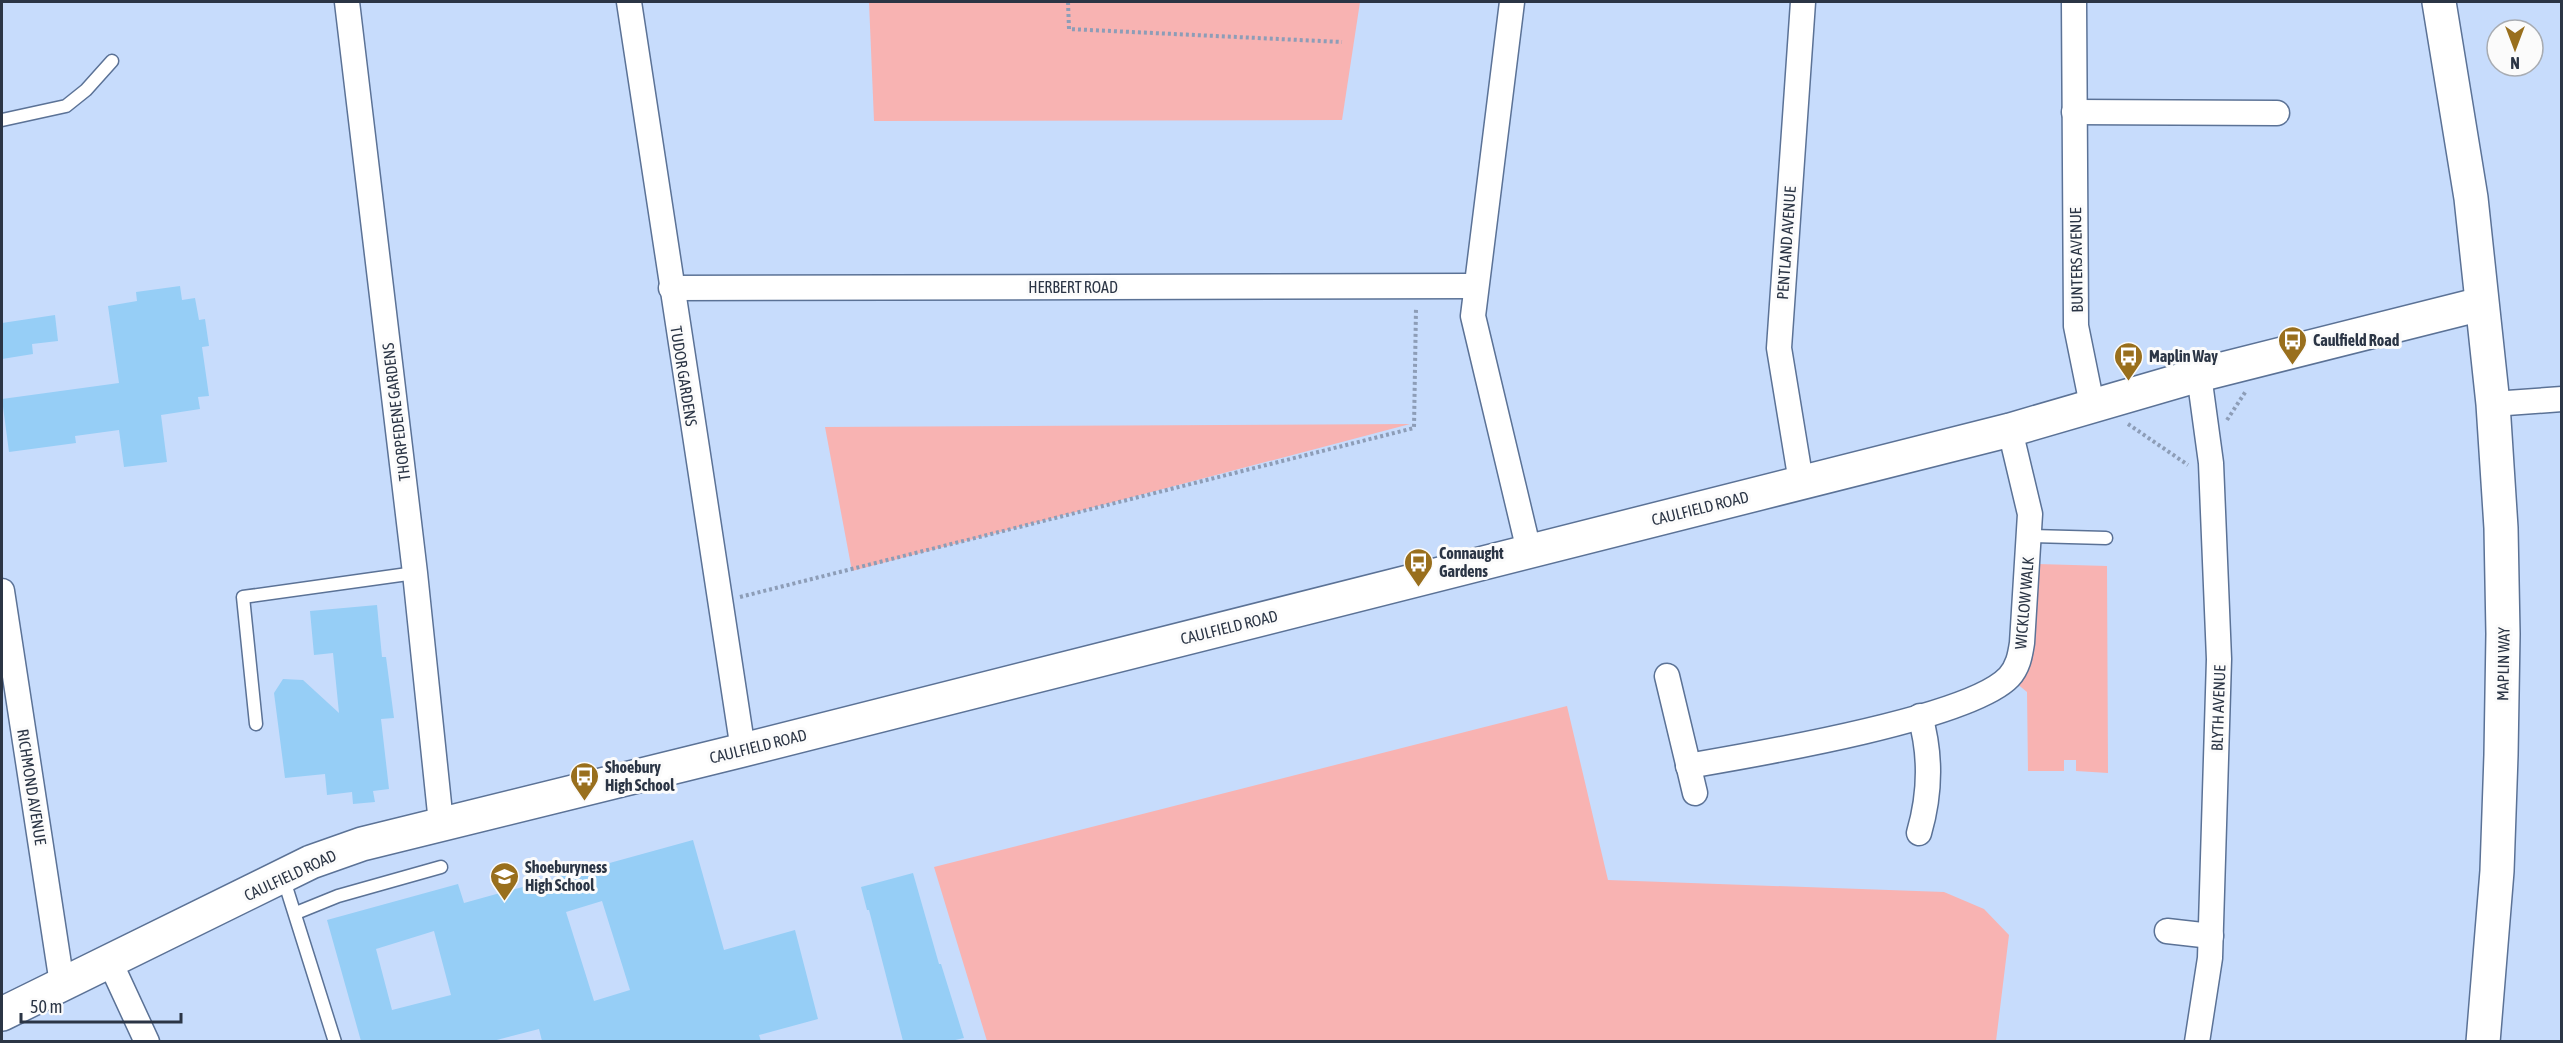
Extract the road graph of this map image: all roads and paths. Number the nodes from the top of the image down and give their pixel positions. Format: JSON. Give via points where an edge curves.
{"nodes":[{"id":1,"x":347,"y":2,"type":"edge"},
{"id":2,"x":629,"y":2,"type":"edge"},
{"id":3,"x":1068,"y":2,"type":"edge"},
{"id":4,"x":1512,"y":2,"type":"edge"},
{"id":5,"x":1803,"y":2,"type":"edge"},
{"id":6,"x":2074,"y":2,"type":"edge"},
{"id":7,"x":2439,"y":2,"type":"edge"},
{"id":8,"x":1342,"y":42,"type":"dead end"},
{"id":9,"x":112,"y":62,"type":"dead end"},
{"id":10,"x":2074,"y":112,"type":"junction"},
{"id":11,"x":2277,"y":113,"type":"dead end"},
{"id":12,"x":2,"y":120,"type":"edge"},
{"id":13,"x":1416,"y":286,"type":"junction"},
{"id":14,"x":1474,"y":286,"type":"junction"},
{"id":15,"x":671,"y":288,"type":"junction"},
{"id":16,"x":2481,"y":304,"type":"junction"},
{"id":17,"x":2251,"y":362,"type":"junction"},
{"id":18,"x":2199,"y":375,"type":"junction"},
{"id":19,"x":2562,"y":399,"type":"edge"},
{"id":20,"x":2099,"y":403,"type":"junction"},
{"id":21,"x":2493,"y":404,"type":"junction"},
{"id":22,"x":2010,"y":430,"type":"junction"},
{"id":23,"x":2207,"y":430,"type":"junction"},
{"id":24,"x":2211,"y":464,"type":"junction"},
{"id":25,"x":1801,"y":482,"type":"junction"},
{"id":26,"x":2030,"y":536,"type":"junction"},
{"id":27,"x":2106,"y":538,"type":"dead end"},
{"id":28,"x":1529,"y":551,"type":"junction"},
{"id":29,"x":415,"y":573,"type":"junction"},
{"id":30,"x":2,"y":591,"type":"edge"},
{"id":31,"x":720,"y":602,"type":"junction"},
{"id":32,"x":7,"y":657,"type":"edge"},
{"id":33,"x":1667,"y":676,"type":"dead end"},
{"id":34,"x":1920,"y":716,"type":"junction"},
{"id":35,"x":256,"y":724,"type":"dead end"},
{"id":36,"x":743,"y":750,"type":"junction"},
{"id":37,"x":1688,"y":766,"type":"junction"},
{"id":38,"x":1695,"y":793,"type":"dead end"},
{"id":39,"x":441,"y":823,"type":"junction"},
{"id":40,"x":1919,"y":833,"type":"dead end"},
{"id":41,"x":441,"y":867,"type":"dead end"},
{"id":42,"x":282,"y":876,"type":"junction"},
{"id":43,"x":296,"y":913,"type":"junction"},
{"id":44,"x":2167,"y":931,"type":"dead end"},
{"id":45,"x":2211,"y":936,"type":"junction"},
{"id":46,"x":110,"y":962,"type":"junction"},
{"id":47,"x":63,"y":984,"type":"junction"},
{"id":48,"x":2,"y":1014,"type":"edge"},
{"id":49,"x":147,"y":1041,"type":"edge"},
{"id":50,"x":335,"y":1041,"type":"edge"},
{"id":51,"x":2197,"y":1041,"type":"edge"},
{"id":52,"x":2483,"y":1041,"type":"edge"}],
"edges":[{"from":1,"to":29,"type":"street","name":"THORPEDENE GARDENS"},
{"from":2,"to":15,"type":"street","name":"TUDOR GARDENS"},
{"from":3,"to":8,"type":"path","via":[[1069,29]]},
{"from":4,"to":14,"type":"street"},
{"from":5,"to":25,"type":"street","name":"PENTLAND AVENUE","via":[[1779,348]]},
{"from":6,"to":10,"type":"street","name":"BUNTERS AVENUE"},
{"from":7,"to":16,"type":"street","name":"MAPLIN WAY","via":[[2471,198]]},
{"from":9,"to":12,"type":"lane","via":[[66,106]]},
{"from":10,"to":11,"type":"street"},
{"from":10,"to":20,"type":"street","name":"BUNTERS AVENUE","via":[[2076,326]]},
{"from":13,"to":14,"type":"street","name":"HERBERT ROAD"},
{"from":13,"to":15,"type":"street","name":"HERBERT ROAD"},
{"from":13,"to":31,"type":"path","via":[[1414,428]]},
{"from":14,"to":28,"type":"street","via":[[1473,316]]},
{"from":15,"to":31,"type":"street","name":"TUDOR GARDENS"},
{"from":16,"to":17,"type":"street","name":"CAULFIELD ROAD"},
{"from":16,"to":21,"type":"street","name":"MAPLIN WAY"},
{"from":17,"to":18,"type":"street","name":"CAULFIELD ROAD"},
{"from":17,"to":23,"type":"path","via":[[2253,380],[2222,428]]},
{"from":18,"to":20,"type":"street","name":"CAULFIELD ROAD"},
{"from":18,"to":23,"type":"street","name":"BLYTH AVENUE"},
{"from":19,"to":21,"type":"street"},
{"from":20,"to":22,"type":"street","name":"CAULFIELD ROAD"},
{"from":20,"to":24,"type":"path","via":[[2190,466]]},
{"from":21,"to":52,"type":"street","name":"MAPLIN WAY","via":[[2503,645],[2497,871]]},
{"from":22,"to":25,"type":"street","name":"CAULFIELD ROAD"},
{"from":22,"to":26,"type":"street","name":"WICKLOW WALK","via":[[2030,514]]},
{"from":23,"to":24,"type":"street","name":"BLYTH AVENUE"},
{"from":24,"to":45,"type":"street","name":"BLYTH AVENUE","via":[[2219,659]]},
{"from":25,"to":28,"type":"street","name":"CAULFIELD ROAD"},
{"from":26,"to":27,"type":"lane"},
{"from":26,"to":34,"type":"street","name":"WICKLOW WALK","via":[[2018,664],[2008,678],[1992,689]]},
{"from":28,"to":36,"type":"street","name":"CAULFIELD ROAD"},
{"from":29,"to":35,"type":"lane","via":[[243,597]]},
{"from":29,"to":39,"type":"street","name":"THORPEDENE GARDENS"},
{"from":30,"to":32,"type":"street","name":"RICHMOND AVENUE"},
{"from":31,"to":36,"type":"street","name":"TUDOR GARDENS"},
{"from":32,"to":47,"type":"street","name":"RICHMOND AVENUE"},
{"from":33,"to":37,"type":"street"},
{"from":34,"to":37,"type":"street","name":"WICKLOW WALK"},
{"from":34,"to":40,"type":"street","via":[[1927,739],[1934,805]]},
{"from":36,"to":39,"type":"street","name":"CAULFIELD ROAD"},
{"from":37,"to":38,"type":"street"},
{"from":39,"to":42,"type":"street","name":"CAULFIELD ROAD","via":[[362,844]]},
{"from":41,"to":43,"type":"lane","via":[[338,896]]},
{"from":42,"to":43,"type":"lane"},
{"from":42,"to":46,"type":"street","name":"CAULFIELD ROAD"},
{"from":43,"to":50,"type":"lane"},
{"from":44,"to":45,"type":"street"},
{"from":45,"to":51,"type":"street","name":"BLYTH AVENUE"},
{"from":46,"to":47,"type":"street","name":"CAULFIELD ROAD"},
{"from":46,"to":49,"type":"street"},
{"from":47,"to":48,"type":"street","name":"CAULFIELD ROAD"}]}
